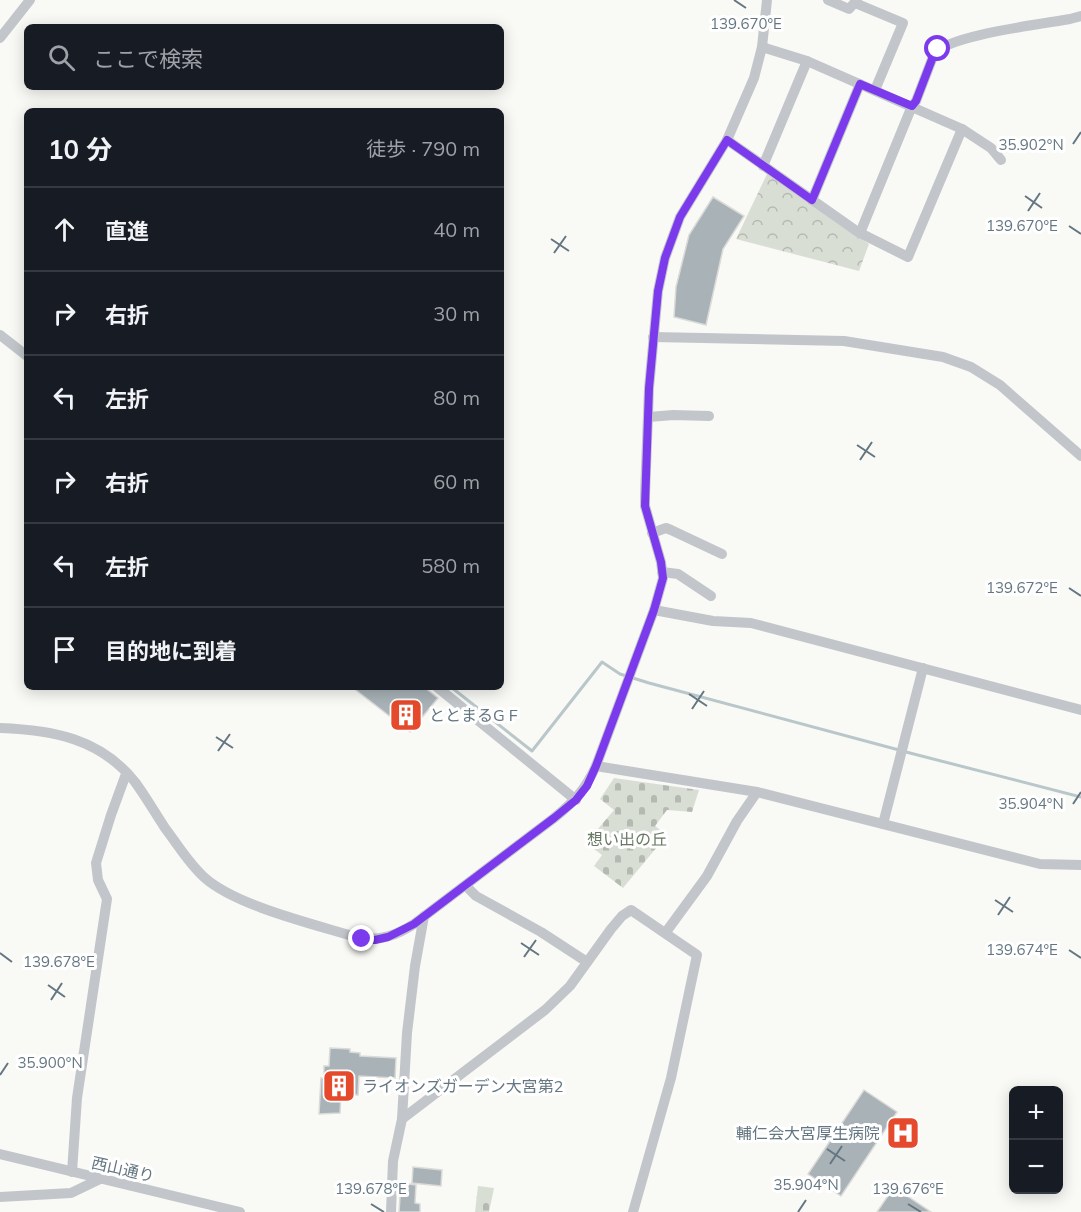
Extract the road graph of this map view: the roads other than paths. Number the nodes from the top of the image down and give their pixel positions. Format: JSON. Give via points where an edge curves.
{"nodes":[{"id":1,"x":30,"y":0,"type":"edge"},
{"id":2,"x":767,"y":0,"type":"edge"},
{"id":3,"x":828,"y":0,"type":"edge"},
{"id":4,"x":856,"y":2,"type":"edge"},
{"id":5,"x":1081,"y":16,"type":"edge"},
{"id":6,"x":0,"y":38,"type":"edge"},
{"id":7,"x":762,"y":47,"type":"junction"},
{"id":8,"x":807,"y":61,"type":"junction"},
{"id":9,"x":860,"y":84,"type":"junction"},
{"id":10,"x":875,"y":90,"type":"junction"},
{"id":11,"x":912,"y":106,"type":"junction"},
{"id":12,"x":962,"y":129,"type":"junction"},
{"id":13,"x":727,"y":140,"type":"junction"},
{"id":14,"x":1001,"y":160,"type":"dead end"},
{"id":15,"x":763,"y":166,"type":"junction"},
{"id":16,"x":812,"y":200,"type":"junction"},
{"id":17,"x":860,"y":233,"type":"junction"},
{"id":18,"x":0,"y":335,"type":"edge"},
{"id":19,"x":653,"y":337,"type":"junction"},
{"id":20,"x":24,"y":354,"type":"edge"},
{"id":21,"x":710,"y":416,"type":"dead end"},
{"id":22,"x":649,"y":417,"type":"junction"},
{"id":23,"x":1081,"y":456,"type":"edge"},
{"id":24,"x":652,"y":533,"type":"junction"},
{"id":25,"x":722,"y":554,"type":"dead end"},
{"id":26,"x":662,"y":572,"type":"junction"},
{"id":27,"x":711,"y":596,"type":"dead end"},
{"id":28,"x":654,"y":610,"type":"junction"},
{"id":29,"x":923,"y":668,"type":"junction"},
{"id":30,"x":441,"y":690,"type":"edge"},
{"id":31,"x":1081,"y":710,"type":"edge"},
{"id":32,"x":0,"y":728,"type":"edge"},
{"id":33,"x":596,"y":766,"type":"junction"},
{"id":34,"x":126,"y":774,"type":"junction"},
{"id":35,"x":757,"y":792,"type":"junction"},
{"id":36,"x":576,"y":800,"type":"junction"},
{"id":37,"x":883,"y":824,"type":"junction"},
{"id":38,"x":1081,"y":865,"type":"edge"},
{"id":39,"x":466,"y":886,"type":"junction"},
{"id":40,"x":424,"y":916,"type":"junction"},
{"id":41,"x":666,"y":932,"type":"junction"},
{"id":42,"x":587,"y":962,"type":"junction"},
{"id":43,"x":402,"y":1119,"type":"junction"},
{"id":44,"x":0,"y":1154,"type":"edge"},
{"id":45,"x":72,"y":1172,"type":"junction"},
{"id":46,"x":100,"y":1179,"type":"junction"},
{"id":47,"x":0,"y":1197,"type":"edge"},
{"id":48,"x":216,"y":1209,"type":"edge"},
{"id":49,"x":240,"y":1212,"type":"edge"},
{"id":50,"x":391,"y":1212,"type":"edge"},
{"id":51,"x":633,"y":1212,"type":"edge"}],
"edges":[{"from":1,"to":6,"type":"street"},
{"from":2,"to":7,"type":"street"},
{"from":3,"to":4,"type":"street","via":[[849,9]]},
{"from":4,"to":10,"type":"street","via":[[903,23]]},
{"from":5,"to":11,"type":"street","via":[[957,40],[938,49]]},
{"from":7,"to":8,"type":"street"},
{"from":7,"to":13,"type":"street","via":[[754,78]]},
{"from":8,"to":9,"type":"street"},
{"from":8,"to":15,"type":"street"},
{"from":9,"to":10,"type":"street"},
{"from":9,"to":16,"type":"street"},
{"from":10,"to":11,"type":"street"},
{"from":11,"to":12,"type":"street"},
{"from":11,"to":17,"type":"street"},
{"from":12,"to":14,"type":"street","via":[[991,148]]},
{"from":12,"to":17,"type":"street","via":[[908,257]]},
{"from":13,"to":15,"type":"street"},
{"from":13,"to":19,"type":"street","via":[[685,207],[670,242],[658,291]]},
{"from":15,"to":16,"type":"street"},
{"from":16,"to":17,"type":"street"},
{"from":18,"to":20,"type":"street"},
{"from":19,"to":22,"type":"street"},
{"from":19,"to":23,"type":"street","via":[[844,341],[943,357],[971,367],[1000,385]]},
{"from":21,"to":22,"type":"street"},
{"from":22,"to":24,"type":"street","via":[[645,506]]},
{"from":24,"to":25,"type":"street","via":[[666,528]]},
{"from":24,"to":26,"type":"street"},
{"from":26,"to":27,"type":"street","via":[[678,574]]},
{"from":26,"to":28,"type":"street"},
{"from":28,"to":29,"type":"street","via":[[713,621],[751,623]]},
{"from":28,"to":33,"type":"street"},
{"from":29,"to":31,"type":"street"},
{"from":29,"to":37,"type":"street"},
{"from":30,"to":36,"type":"street"},
{"from":32,"to":34,"type":"street","via":[[58,733],[81,741],[103,753]]},
{"from":33,"to":35,"type":"street"},
{"from":33,"to":36,"type":"street"},
{"from":34,"to":40,"type":"street","via":[[191,864],[221,890],[362,939],[375,940],[402,932]]},
{"from":34,"to":45,"type":"street","via":[[96,863],[98,880],[107,899],[77,1098]]},
{"from":35,"to":37,"type":"street"},
{"from":35,"to":41,"type":"street","via":[[707,876]]},
{"from":36,"to":39,"type":"street"},
{"from":37,"to":38,"type":"street","via":[[1041,864]]},
{"from":39,"to":40,"type":"street"},
{"from":39,"to":42,"type":"street","via":[[476,896]]},
{"from":40,"to":43,"type":"street","via":[[407,1033]]},
{"from":41,"to":42,"type":"street","via":[[631,910],[616,922]]},
{"from":41,"to":51,"type":"street","via":[[697,955],[671,1078]]},
{"from":42,"to":43,"type":"street","via":[[545,1011]]},
{"from":43,"to":50,"type":"street","via":[[393,1161]]},
{"from":44,"to":45,"type":"street","name":"西山通り"},
{"from":45,"to":46,"type":"street","name":"西山通り"},
{"from":46,"to":47,"type":"street","via":[[71,1193]]},
{"from":46,"to":48,"type":"street","name":"西山通り"},
{"from":48,"to":49,"type":"street","name":"西山通り"}]}
